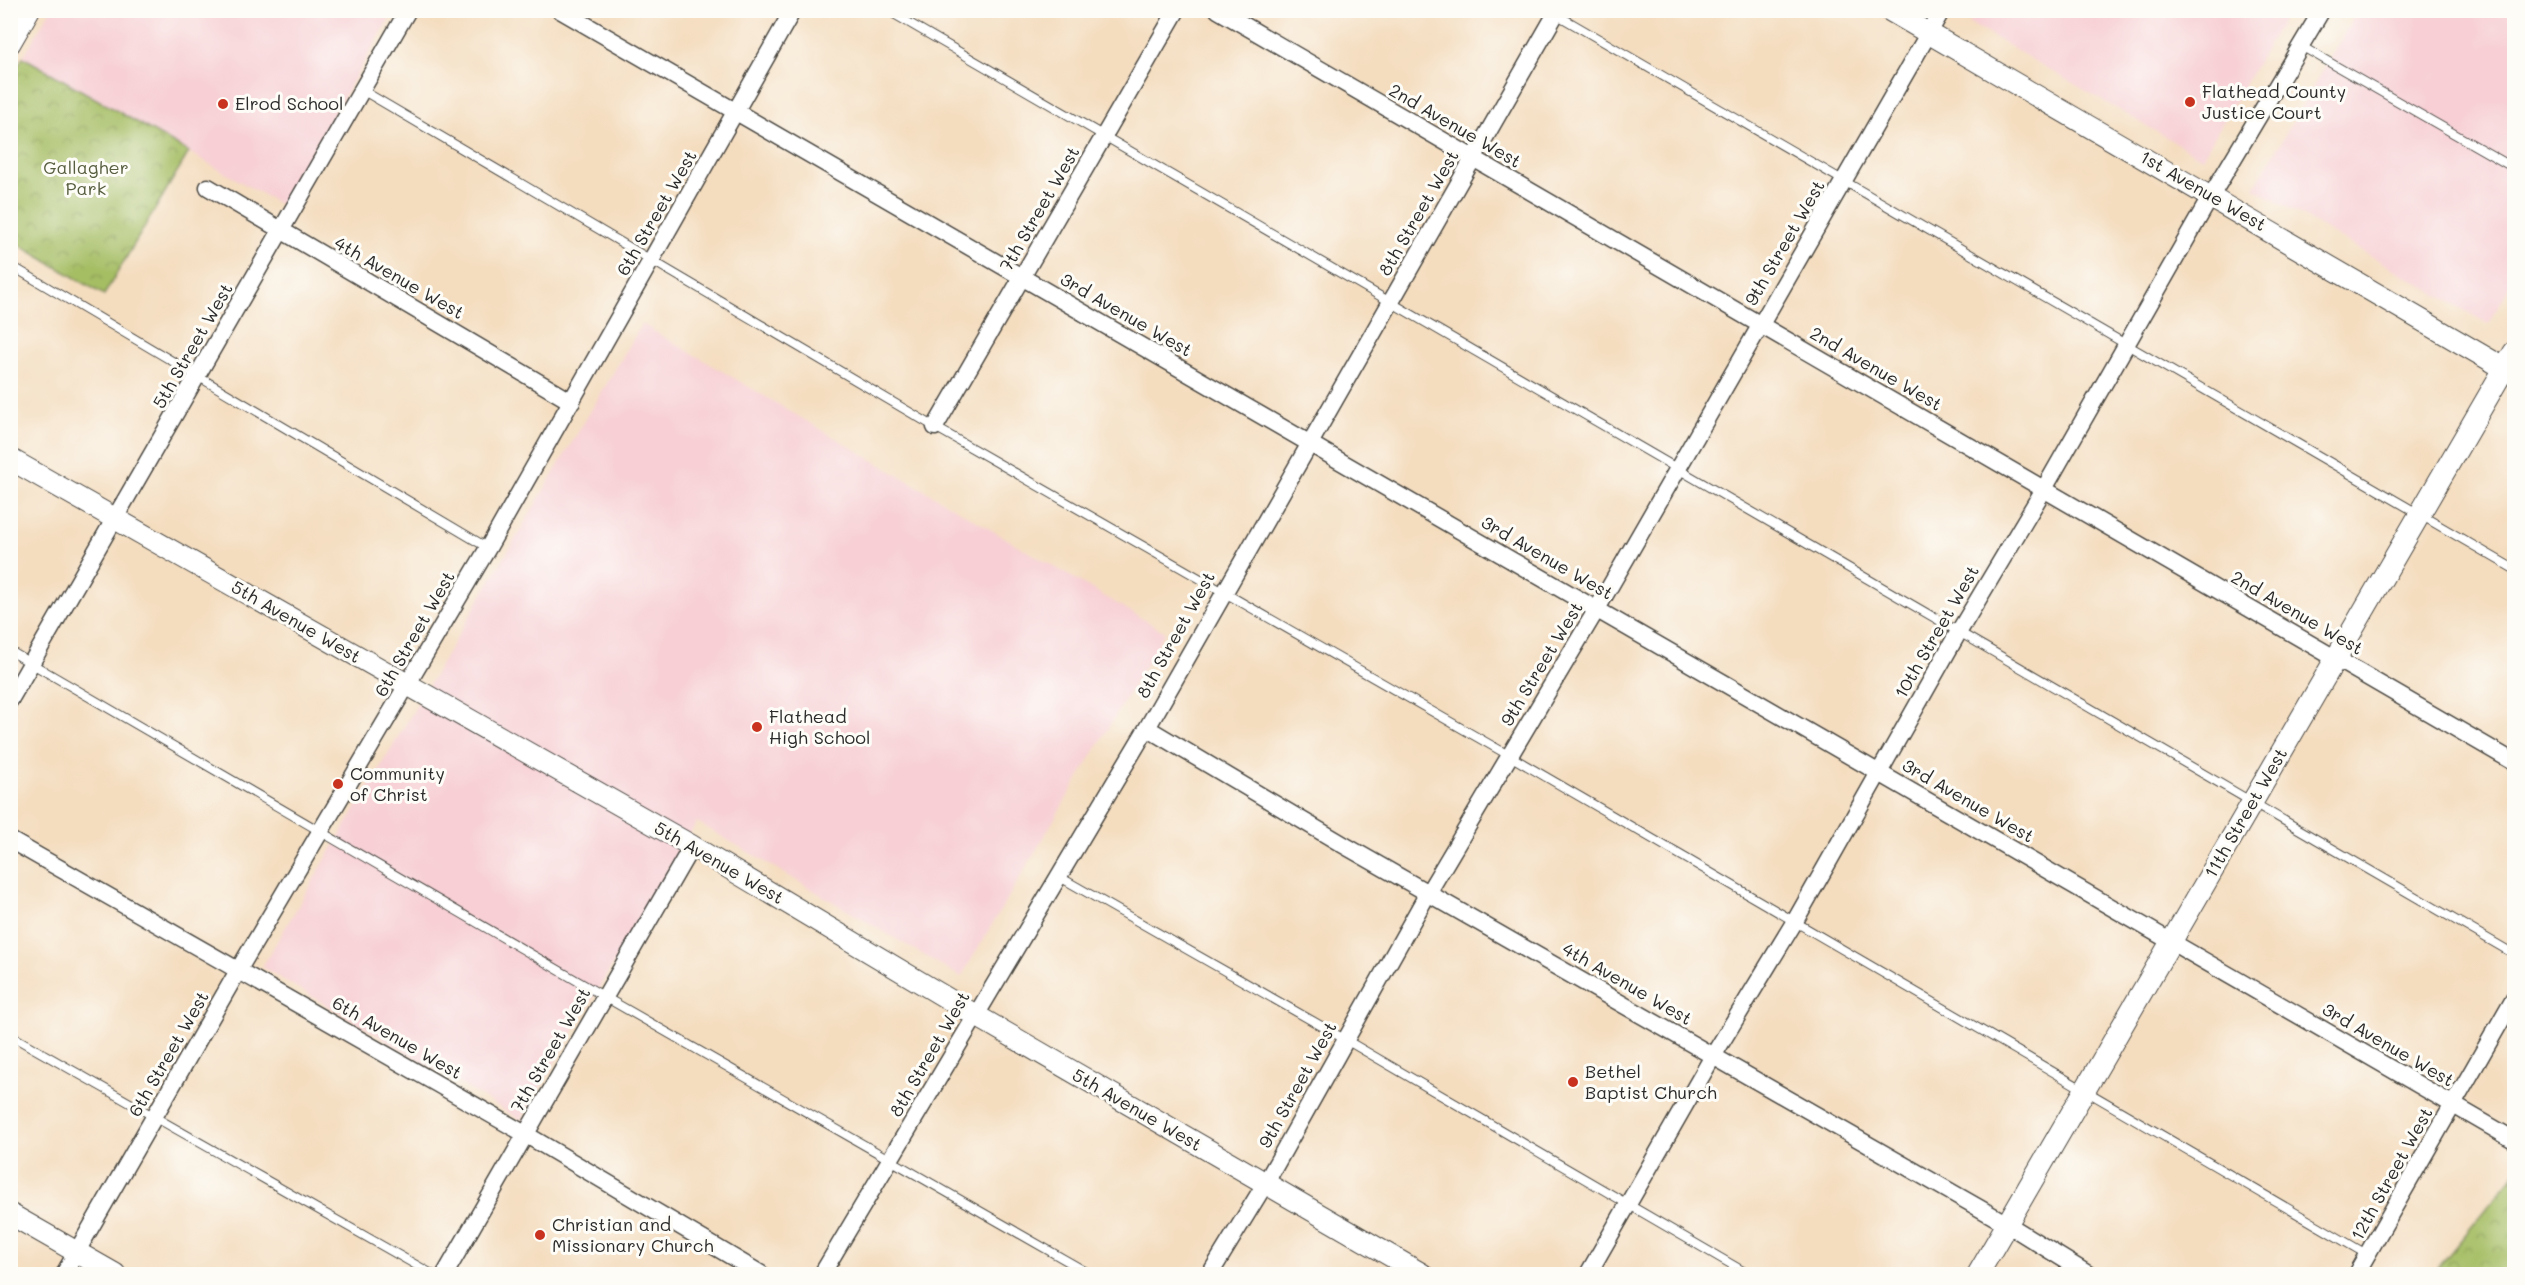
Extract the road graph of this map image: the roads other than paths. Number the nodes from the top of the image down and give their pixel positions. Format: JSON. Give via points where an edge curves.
{"nodes":[{"id":1,"x":29,"y":10,"type":"edge"},
{"id":2,"x":408,"y":10,"type":"edge"},
{"id":3,"x":560,"y":10,"type":"edge"},
{"id":4,"x":794,"y":10,"type":"edge"},
{"id":5,"x":887,"y":10,"type":"edge"},
{"id":6,"x":1177,"y":10,"type":"edge"},
{"id":7,"x":1218,"y":10,"type":"edge"},
{"id":8,"x":1889,"y":10,"type":"edge"},
{"id":9,"x":1942,"y":10,"type":"edge"},
{"id":10,"x":2322,"y":10,"type":"edge"},
{"id":11,"x":1554,"y":12,"type":"edge"},
{"id":12,"x":1929,"y":33,"type":"junction"},
{"id":13,"x":10,"y":43,"type":"edge"},
{"id":14,"x":2301,"y":46,"type":"junction"},
{"id":15,"x":362,"y":90,"type":"junction"},
{"id":16,"x":737,"y":113,"type":"junction"},
{"id":17,"x":1105,"y":137,"type":"junction"},
{"id":18,"x":1473,"y":158,"type":"junction"},
{"id":19,"x":2514,"y":168,"type":"edge"},
{"id":20,"x":1842,"y":182,"type":"junction"},
{"id":21,"x":207,"y":187,"type":"dead end"},
{"id":22,"x":2211,"y":196,"type":"junction"},
{"id":23,"x":280,"y":231,"type":"junction"},
{"id":24,"x":652,"y":260,"type":"junction"},
{"id":25,"x":10,"y":266,"type":"edge"},
{"id":26,"x":1022,"y":277,"type":"junction"},
{"id":27,"x":1389,"y":303,"type":"junction"},
{"id":28,"x":1761,"y":325,"type":"junction"},
{"id":29,"x":2127,"y":346,"type":"junction"},
{"id":30,"x":2511,"y":365,"type":"edge"},
{"id":31,"x":199,"y":376,"type":"junction"},
{"id":32,"x":572,"y":402,"type":"junction"},
{"id":33,"x":935,"y":427,"type":"junction"},
{"id":34,"x":1309,"y":443,"type":"junction"},
{"id":35,"x":10,"y":459,"type":"edge"},
{"id":36,"x":1678,"y":468,"type":"junction"},
{"id":37,"x":2044,"y":489,"type":"junction"},
{"id":38,"x":2420,"y":514,"type":"junction"},
{"id":39,"x":116,"y":519,"type":"junction"},
{"id":40,"x":489,"y":548,"type":"junction"},
{"id":41,"x":2514,"y":569,"type":"edge"},
{"id":42,"x":1223,"y":591,"type":"junction"},
{"id":43,"x":1597,"y":609,"type":"junction"},
{"id":44,"x":1958,"y":633,"type":"junction"},
{"id":45,"x":10,"y":651,"type":"edge"},
{"id":46,"x":2336,"y":658,"type":"junction"},
{"id":47,"x":32,"y":664,"type":"junction"},
{"id":48,"x":407,"y":686,"type":"junction"},
{"id":49,"x":10,"y":700,"type":"edge"},
{"id":50,"x":1147,"y":728,"type":"junction"},
{"id":51,"x":1510,"y":756,"type":"junction"},
{"id":52,"x":2514,"y":762,"type":"edge"},
{"id":53,"x":1878,"y":772,"type":"junction"},
{"id":54,"x":2252,"y":802,"type":"junction"},
{"id":55,"x":322,"y":831,"type":"junction"},
{"id":56,"x":10,"y":840,"type":"edge"},
{"id":57,"x":692,"y":846,"type":"junction"},
{"id":58,"x":1058,"y":876,"type":"junction"},
{"id":59,"x":1428,"y":893,"type":"junction"},
{"id":60,"x":1795,"y":921,"type":"junction"},
{"id":61,"x":2171,"y":942,"type":"junction"},
{"id":62,"x":2514,"y":954,"type":"edge"},
{"id":63,"x":239,"y":969,"type":"junction"},
{"id":64,"x":605,"y":997,"type":"junction"},
{"id":65,"x":2514,"y":998,"type":"edge"},
{"id":66,"x":975,"y":1015,"type":"junction"},
{"id":67,"x":10,"y":1035,"type":"edge"},
{"id":68,"x":1346,"y":1040,"type":"junction"},
{"id":69,"x":1713,"y":1056,"type":"junction"},
{"id":70,"x":2085,"y":1090,"type":"junction"},
{"id":71,"x":2453,"y":1105,"type":"junction"},
{"id":72,"x":155,"y":1118,"type":"junction"},
{"id":73,"x":525,"y":1134,"type":"junction"},
{"id":74,"x":2514,"y":1140,"type":"edge"},
{"id":75,"x":891,"y":1161,"type":"junction"},
{"id":76,"x":1265,"y":1184,"type":"junction"},
{"id":77,"x":1628,"y":1204,"type":"junction"},
{"id":78,"x":10,"y":1214,"type":"edge"},
{"id":79,"x":2007,"y":1224,"type":"junction"},
{"id":80,"x":77,"y":1252,"type":"junction"},
{"id":81,"x":2368,"y":1255,"type":"junction"},
{"id":82,"x":64,"y":1275,"type":"edge"},
{"id":83,"x":115,"y":1275,"type":"edge"},
{"id":84,"x":432,"y":1275,"type":"edge"},
{"id":85,"x":445,"y":1275,"type":"edge"},
{"id":86,"x":761,"y":1275,"type":"edge"},
{"id":87,"x":822,"y":1275,"type":"edge"},
{"id":88,"x":1090,"y":1275,"type":"edge"},
{"id":89,"x":1210,"y":1275,"type":"edge"},
{"id":90,"x":1422,"y":1275,"type":"edge"},
{"id":91,"x":1588,"y":1275,"type":"edge"},
{"id":92,"x":1748,"y":1275,"type":"edge"},
{"id":93,"x":1978,"y":1275,"type":"edge"},
{"id":94,"x":2088,"y":1275,"type":"edge"},
{"id":95,"x":2356,"y":1275,"type":"edge"}],
"edges":[{"from":1,"to":13,"type":"street"},
{"from":2,"to":15,"type":"street","name":"5th Street West"},
{"from":3,"to":16,"type":"street","name":"3rd Avenue West"},
{"from":4,"to":16,"type":"street","name":"6th Street West"},
{"from":5,"to":17,"type":"lane"},
{"from":6,"to":17,"type":"street","name":"7th Street West"},
{"from":7,"to":18,"type":"street","name":"2nd Avenue West"},
{"from":8,"to":12,"type":"street","name":"1st Avenue West"},
{"from":9,"to":12,"type":"street","name":"9th Street West"},
{"from":10,"to":14,"type":"street","name":"10th Street West"},
{"from":11,"to":18,"type":"street","name":"8th Street West"},
{"from":11,"to":20,"type":"lane"},
{"from":12,"to":20,"type":"street","name":"9th Street West"},
{"from":12,"to":22,"type":"street","name":"1st Avenue West"},
{"from":14,"to":19,"type":"lane"},
{"from":14,"to":22,"type":"street","name":"10th Street West"},
{"from":15,"to":23,"type":"street","name":"5th Street West"},
{"from":15,"to":24,"type":"lane"},
{"from":16,"to":24,"type":"street","name":"6th Street West"},
{"from":16,"to":26,"type":"street","name":"3rd Avenue West"},
{"from":17,"to":26,"type":"street","name":"7th Street West"},
{"from":17,"to":27,"type":"lane"},
{"from":18,"to":27,"type":"street","name":"8th Street West"},
{"from":18,"to":28,"type":"street","name":"2nd Avenue West"},
{"from":20,"to":28,"type":"street","name":"9th Street West"},
{"from":20,"to":29,"type":"lane"},
{"from":21,"to":23,"type":"street","name":"4th Avenue West"},
{"from":22,"to":29,"type":"street","name":"10th Street West"},
{"from":22,"to":30,"type":"street","name":"1st Avenue West"},
{"from":23,"to":31,"type":"street","name":"5th Street West"},
{"from":23,"to":32,"type":"street","name":"4th Avenue West"},
{"from":24,"to":32,"type":"street","name":"6th Street West"},
{"from":24,"to":33,"type":"lane"},
{"from":25,"to":31,"type":"lane"},
{"from":26,"to":33,"type":"street","name":"7th Street West"},
{"from":26,"to":34,"type":"street","name":"3rd Avenue West"},
{"from":27,"to":34,"type":"street","name":"8th Street West"},
{"from":27,"to":36,"type":"lane"},
{"from":28,"to":36,"type":"street","name":"9th Street West"},
{"from":28,"to":37,"type":"street","name":"2nd Avenue West"},
{"from":29,"to":37,"type":"street","name":"10th Street West"},
{"from":29,"to":38,"type":"lane"},
{"from":30,"to":38,"type":"street","name":"11th Street West"},
{"from":31,"to":39,"type":"street","name":"5th Street West"},
{"from":31,"to":40,"type":"lane"},
{"from":32,"to":40,"type":"street","name":"6th Street West"},
{"from":33,"to":42,"type":"lane"},
{"from":34,"to":42,"type":"street","name":"8th Street West"},
{"from":34,"to":43,"type":"street","name":"3rd Avenue West"},
{"from":35,"to":39,"type":"street","name":"5th Avenue West"},
{"from":36,"to":43,"type":"street","name":"9th Street West"},
{"from":36,"to":44,"type":"lane"},
{"from":37,"to":44,"type":"street","name":"10th Street West"},
{"from":37,"to":46,"type":"street","name":"2nd Avenue West"},
{"from":38,"to":41,"type":"lane"},
{"from":38,"to":46,"type":"street","name":"11th Street West"},
{"from":39,"to":47,"type":"street","name":"5th Street West"},
{"from":39,"to":48,"type":"street","name":"5th Avenue West"},
{"from":40,"to":48,"type":"street","name":"6th Street West"},
{"from":42,"to":50,"type":"street","name":"8th Street West"},
{"from":42,"to":51,"type":"lane"},
{"from":43,"to":51,"type":"street","name":"9th Street West"},
{"from":43,"to":53,"type":"street","name":"3rd Avenue West"},
{"from":44,"to":53,"type":"street","name":"10th Street West"},
{"from":44,"to":54,"type":"lane"},
{"from":45,"to":47,"type":"lane"},
{"from":46,"to":52,"type":"street","name":"2nd Avenue West"},
{"from":46,"to":54,"type":"street","name":"11th Street West"},
{"from":47,"to":49,"type":"street","name":"5th Street West"},
{"from":47,"to":55,"type":"lane"},
{"from":48,"to":55,"type":"street","name":"6th Street West"},
{"from":48,"to":57,"type":"street","name":"5th Avenue West"},
{"from":50,"to":58,"type":"street","name":"8th Street West"},
{"from":50,"to":59,"type":"street","name":"4th Avenue West"},
{"from":51,"to":59,"type":"street","name":"9th Street West"},
{"from":51,"to":60,"type":"lane"},
{"from":53,"to":60,"type":"street","name":"10th Street West"},
{"from":53,"to":61,"type":"street","name":"3rd Avenue West"},
{"from":54,"to":61,"type":"street","name":"11th Street West"},
{"from":54,"to":62,"type":"lane"},
{"from":55,"to":63,"type":"street","name":"6th Street West"},
{"from":55,"to":64,"type":"lane"},
{"from":56,"to":63,"type":"street","name":"6th Avenue West"},
{"from":57,"to":64,"type":"street","name":"7th Street West"},
{"from":57,"to":66,"type":"street","name":"5th Avenue West"},
{"from":58,"to":66,"type":"street","name":"8th Street West"},
{"from":58,"to":68,"type":"lane"},
{"from":59,"to":68,"type":"street","name":"9th Street West"},
{"from":59,"to":69,"type":"street","name":"4th Avenue West"},
{"from":60,"to":69,"type":"street","name":"10th Street West"},
{"from":60,"to":70,"type":"lane"},
{"from":61,"to":70,"type":"street","name":"11th Street West"},
{"from":61,"to":71,"type":"street","name":"3rd Avenue West"},
{"from":63,"to":72,"type":"street","name":"6th Street West"},
{"from":63,"to":73,"type":"street","name":"6th Avenue West"},
{"from":64,"to":73,"type":"street","name":"7th Street West"},
{"from":64,"to":75,"type":"lane"},
{"from":65,"to":71,"type":"street","name":"12th Street West"},
{"from":66,"to":75,"type":"street","name":"8th Street West"},
{"from":66,"to":76,"type":"street","name":"5th Avenue West"},
{"from":67,"to":72,"type":"lane"},
{"from":68,"to":76,"type":"street","name":"9th Street West"},
{"from":68,"to":77,"type":"lane"},
{"from":69,"to":77,"type":"street","name":"10th Street West"},
{"from":69,"to":79,"type":"street","name":"4th Avenue West"},
{"from":70,"to":79,"type":"street","name":"11th Street West"},
{"from":70,"to":81,"type":"lane"},
{"from":71,"to":74,"type":"street","name":"3rd Avenue West"},
{"from":71,"to":81,"type":"street","name":"12th Street West"},
{"from":72,"to":80,"type":"street","name":"6th Street West"},
{"from":72,"to":84,"type":"lane"},
{"from":73,"to":85,"type":"street","name":"7th Street West"},
{"from":73,"to":86,"type":"street","name":"6th Avenue West"},
{"from":75,"to":87,"type":"street","name":"8th Street West"},
{"from":75,"to":88,"type":"lane"},
{"from":76,"to":89,"type":"street","name":"9th Street West"},
{"from":76,"to":90,"type":"street","name":"5th Avenue West"},
{"from":77,"to":91,"type":"street","name":"10th Street West"},
{"from":77,"to":92,"type":"lane"},
{"from":78,"to":80,"type":"street"},
{"from":79,"to":93,"type":"street","name":"11th Street West"},
{"from":79,"to":94,"type":"street","name":"4th Avenue West"},
{"from":80,"to":82,"type":"street","name":"6th Street West"},
{"from":80,"to":83,"type":"street"},
{"from":81,"to":95,"type":"street","name":"12th Street West"}]}
